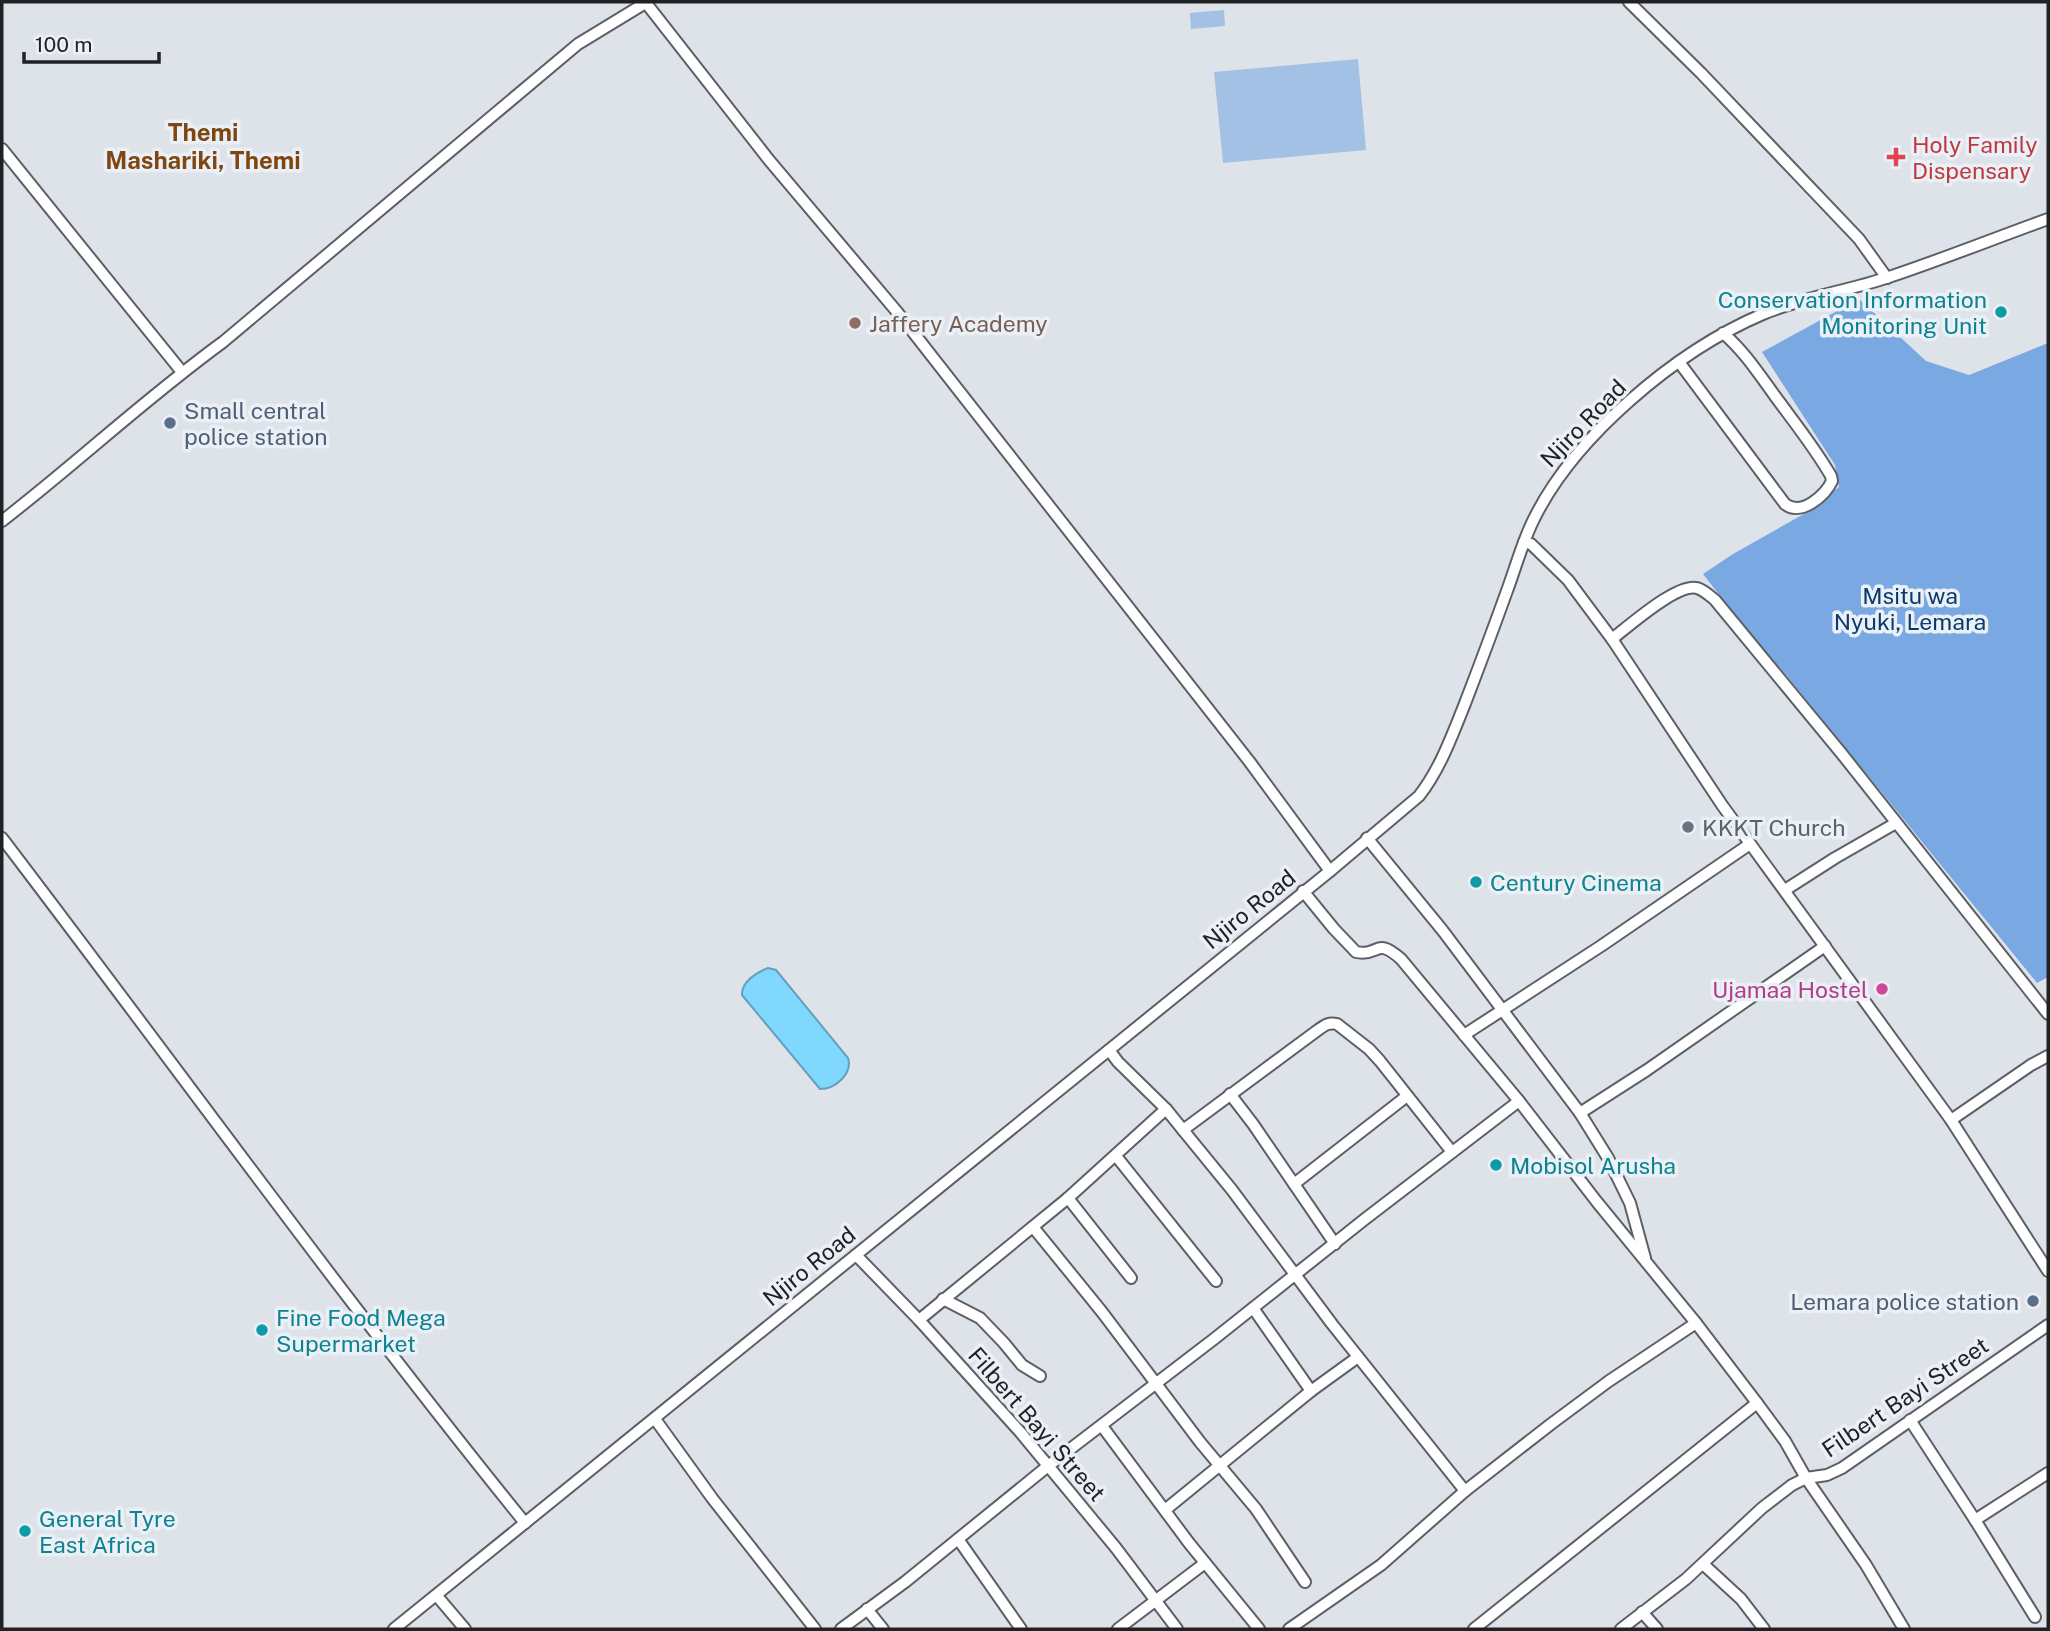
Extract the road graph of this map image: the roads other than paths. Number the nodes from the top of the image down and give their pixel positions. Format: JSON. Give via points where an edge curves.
{"nodes":[{"id":1,"x":647,"y":2,"type":"edge"},
{"id":2,"x":1629,"y":2,"type":"edge"},
{"id":3,"x":2,"y":149,"type":"edge"},
{"id":4,"x":2048,"y":219,"type":"edge"},
{"id":5,"x":1887,"y":278,"type":"junction"},
{"id":6,"x":1723,"y":333,"type":"junction"},
{"id":7,"x":1679,"y":362,"type":"junction"},
{"id":8,"x":182,"y":372,"type":"junction"},
{"id":9,"x":2,"y":521,"type":"edge"},
{"id":10,"x":1524,"y":542,"type":"junction"},
{"id":11,"x":1612,"y":639,"type":"junction"},
{"id":12,"x":1896,"y":823,"type":"junction"},
{"id":13,"x":2,"y":838,"type":"edge"},
{"id":14,"x":1367,"y":838,"type":"junction"},
{"id":15,"x":1751,"y":844,"type":"junction"},
{"id":16,"x":1330,"y":871,"type":"junction"},
{"id":17,"x":1785,"y":890,"type":"junction"},
{"id":18,"x":1303,"y":891,"type":"junction"},
{"id":19,"x":1825,"y":946,"type":"junction"},
{"id":20,"x":2043,"y":998,"type":"edge"},
{"id":21,"x":1502,"y":1011,"type":"junction"},
{"id":22,"x":2048,"y":1014,"type":"edge"},
{"id":23,"x":1464,"y":1035,"type":"junction"},
{"id":24,"x":1109,"y":1050,"type":"junction"},
{"id":25,"x":2048,"y":1056,"type":"edge"},
{"id":26,"x":1230,"y":1094,"type":"junction"},
{"id":27,"x":1408,"y":1096,"type":"junction"},
{"id":28,"x":1520,"y":1101,"type":"junction"},
{"id":29,"x":1166,"y":1110,"type":"junction"},
{"id":30,"x":1580,"y":1114,"type":"junction"},
{"id":31,"x":1951,"y":1120,"type":"junction"},
{"id":32,"x":1183,"y":1130,"type":"junction"},
{"id":33,"x":1452,"y":1152,"type":"junction"},
{"id":34,"x":1116,"y":1156,"type":"junction"},
{"id":35,"x":1294,"y":1184,"type":"junction"},
{"id":36,"x":1068,"y":1198,"type":"junction"},
{"id":37,"x":1033,"y":1227,"type":"junction"},
{"id":38,"x":1335,"y":1244,"type":"junction"},
{"id":39,"x":856,"y":1255,"type":"junction"},
{"id":40,"x":1646,"y":1262,"type":"junction"},
{"id":41,"x":2048,"y":1271,"type":"edge"},
{"id":42,"x":1295,"y":1274,"type":"junction"},
{"id":43,"x":1131,"y":1278,"type":"dead end"},
{"id":44,"x":1216,"y":1281,"type":"dead end"},
{"id":45,"x":943,"y":1299,"type":"junction"},
{"id":46,"x":1253,"y":1308,"type":"junction"},
{"id":47,"x":919,"y":1320,"type":"junction"},
{"id":48,"x":1696,"y":1322,"type":"junction"},
{"id":49,"x":2048,"y":1325,"type":"edge"},
{"id":50,"x":1358,"y":1357,"type":"junction"},
{"id":51,"x":1040,"y":1376,"type":"dead end"},
{"id":52,"x":1156,"y":1384,"type":"junction"},
{"id":53,"x":1311,"y":1391,"type":"junction"},
{"id":54,"x":1757,"y":1403,"type":"junction"},
{"id":55,"x":655,"y":1419,"type":"junction"},
{"id":56,"x":1910,"y":1420,"type":"junction"},
{"id":57,"x":1102,"y":1426,"type":"junction"},
{"id":58,"x":1218,"y":1465,"type":"junction"},
{"id":59,"x":1048,"y":1466,"type":"junction"},
{"id":60,"x":2048,"y":1473,"type":"edge"},
{"id":61,"x":1806,"y":1478,"type":"junction"},
{"id":62,"x":1465,"y":1491,"type":"junction"},
{"id":63,"x":1165,"y":1510,"type":"junction"},
{"id":64,"x":1975,"y":1520,"type":"junction"},
{"id":65,"x":525,"y":1522,"type":"junction"},
{"id":66,"x":958,"y":1539,"type":"junction"},
{"id":67,"x":1205,"y":1563,"type":"junction"},
{"id":68,"x":1703,"y":1564,"type":"junction"},
{"id":69,"x":1306,"y":1581,"type":"dead end"},
{"id":70,"x":436,"y":1596,"type":"junction"},
{"id":71,"x":1156,"y":1601,"type":"junction"},
{"id":72,"x":867,"y":1609,"type":"junction"},
{"id":73,"x":1642,"y":1612,"type":"junction"},
{"id":74,"x":2035,"y":1617,"type":"dead end"},
{"id":75,"x":394,"y":1629,"type":"edge"},
{"id":76,"x":466,"y":1629,"type":"edge"},
{"id":77,"x":815,"y":1629,"type":"edge"},
{"id":78,"x":841,"y":1629,"type":"edge"},
{"id":79,"x":883,"y":1629,"type":"edge"},
{"id":80,"x":1021,"y":1629,"type":"edge"},
{"id":81,"x":1118,"y":1629,"type":"edge"},
{"id":82,"x":1177,"y":1629,"type":"edge"},
{"id":83,"x":1259,"y":1629,"type":"edge"},
{"id":84,"x":1289,"y":1629,"type":"edge"},
{"id":85,"x":1474,"y":1629,"type":"edge"},
{"id":86,"x":1621,"y":1629,"type":"edge"},
{"id":87,"x":1657,"y":1629,"type":"edge"},
{"id":88,"x":1764,"y":1629,"type":"edge"},
{"id":89,"x":1904,"y":1629,"type":"edge"}],
"edges":[{"from":1,"to":8,"type":"street","via":[[578,44]]},
{"from":1,"to":16,"type":"street","via":[[769,160],[898,313],[1250,761]]},
{"from":2,"to":5,"type":"street","via":[[1859,239]]},
{"from":3,"to":8,"type":"street"},
{"from":4,"to":5,"type":"street","name":"Njiro Road"},
{"from":5,"to":6,"type":"street","name":"Njiro Road","via":[[1764,313]]},
{"from":6,"to":7,"type":"street","name":"Njiro Road"},
{"from":6,"to":7,"type":"street","via":[[1744,354],[1831,476],[1830,487],[1804,507],[1794,509],[1786,504]]},
{"from":7,"to":10,"type":"street","name":"Njiro Road","via":[[1635,397],[1577,455],[1545,497]]},
{"from":8,"to":9,"type":"street"},
{"from":10,"to":11,"type":"street","via":[[1568,580]]},
{"from":10,"to":14,"type":"street","name":"Njiro Road","via":[[1436,773],[1419,796]]},
{"from":11,"to":12,"type":"street","via":[[1683,589],[1695,587],[1705,592],[1728,613]]},
{"from":11,"to":15,"type":"street"},
{"from":12,"to":17,"type":"street"},
{"from":12,"to":20,"type":"street"},
{"from":13,"to":65,"type":"street","via":[[316,1255]]},
{"from":14,"to":16,"type":"street","name":"Njiro Road"},
{"from":14,"to":21,"type":"street"},
{"from":15,"to":17,"type":"street"},
{"from":15,"to":21,"type":"street"},
{"from":16,"to":18,"type":"street","name":"Njiro Road"},
{"from":17,"to":19,"type":"street"},
{"from":18,"to":23,"type":"street","via":[[1356,952],[1383,947],[1401,959]]},
{"from":18,"to":24,"type":"street","name":"Njiro Road"},
{"from":19,"to":30,"type":"street"},
{"from":19,"to":31,"type":"street"},
{"from":20,"to":22,"type":"street"},
{"from":21,"to":23,"type":"street"},
{"from":21,"to":30,"type":"street"},
{"from":23,"to":28,"type":"street"},
{"from":24,"to":29,"type":"street"},
{"from":24,"to":39,"type":"street","name":"Njiro Road"},
{"from":25,"to":31,"type":"street"},
{"from":26,"to":27,"type":"street","via":[[1329,1023],[1337,1024],[1368,1049]]},
{"from":26,"to":32,"type":"street"},
{"from":26,"to":35,"type":"street"},
{"from":27,"to":33,"type":"street"},
{"from":27,"to":35,"type":"street"},
{"from":28,"to":33,"type":"street"},
{"from":28,"to":40,"type":"street"},
{"from":29,"to":32,"type":"street"},
{"from":29,"to":34,"type":"street"},
{"from":30,"to":40,"type":"street","via":[[1630,1203]]},
{"from":31,"to":41,"type":"street"},
{"from":32,"to":42,"type":"street"},
{"from":33,"to":38,"type":"street"},
{"from":34,"to":36,"type":"street"},
{"from":34,"to":44,"type":"street"},
{"from":35,"to":38,"type":"street"},
{"from":36,"to":37,"type":"street"},
{"from":36,"to":43,"type":"street"},
{"from":37,"to":45,"type":"street"},
{"from":37,"to":52,"type":"street"},
{"from":38,"to":42,"type":"street"},
{"from":39,"to":47,"type":"street","name":"Filbert Bayi Street"},
{"from":39,"to":55,"type":"street","name":"Njiro Road"},
{"from":40,"to":48,"type":"street"},
{"from":42,"to":46,"type":"street"},
{"from":42,"to":50,"type":"street"},
{"from":45,"to":47,"type":"street"},
{"from":45,"to":51,"type":"street","via":[[979,1318],[1022,1365]]},
{"from":46,"to":52,"type":"street"},
{"from":46,"to":53,"type":"street"},
{"from":47,"to":59,"type":"street","name":"Filbert Bayi Street"},
{"from":48,"to":54,"type":"street"},
{"from":48,"to":62,"type":"street","via":[[1602,1386]]},
{"from":49,"to":56,"type":"street","name":"Filbert Bayi Street"},
{"from":50,"to":53,"type":"street"},
{"from":50,"to":62,"type":"street"},
{"from":52,"to":57,"type":"street"},
{"from":52,"to":58,"type":"street"},
{"from":53,"to":58,"type":"street"},
{"from":54,"to":61,"type":"street"},
{"from":54,"to":85,"type":"street"},
{"from":55,"to":65,"type":"street","name":"Njiro Road"},
{"from":55,"to":77,"type":"street"},
{"from":56,"to":61,"type":"street","name":"Filbert Bayi Street","via":[[1842,1468]]},
{"from":56,"to":64,"type":"street"},
{"from":57,"to":59,"type":"street"},
{"from":57,"to":63,"type":"street"},
{"from":58,"to":63,"type":"street"},
{"from":58,"to":69,"type":"street","via":[[1256,1509]]},
{"from":59,"to":66,"type":"street"},
{"from":59,"to":71,"type":"street","name":"Filbert Bayi Street"},
{"from":60,"to":64,"type":"street"},
{"from":61,"to":68,"type":"street","name":"Filbert Bayi Street","via":[[1762,1508]]},
{"from":61,"to":89,"type":"street"},
{"from":62,"to":84,"type":"street","via":[[1381,1565]]},
{"from":63,"to":67,"type":"street"},
{"from":64,"to":74,"type":"street"},
{"from":65,"to":70,"type":"street","name":"Njiro Road"},
{"from":66,"to":72,"type":"street"},
{"from":66,"to":80,"type":"street"},
{"from":67,"to":71,"type":"street"},
{"from":67,"to":83,"type":"street"},
{"from":68,"to":73,"type":"street","name":"Filbert Bayi Street"},
{"from":68,"to":88,"type":"street","via":[[1741,1599]]},
{"from":70,"to":75,"type":"street","name":"Njiro Road"},
{"from":70,"to":76,"type":"street"},
{"from":71,"to":81,"type":"street"},
{"from":71,"to":82,"type":"street","name":"Filbert Bayi Street"},
{"from":72,"to":78,"type":"street"},
{"from":72,"to":79,"type":"street"},
{"from":73,"to":86,"type":"street","name":"Filbert Bayi Street"},
{"from":73,"to":87,"type":"street"}]}
